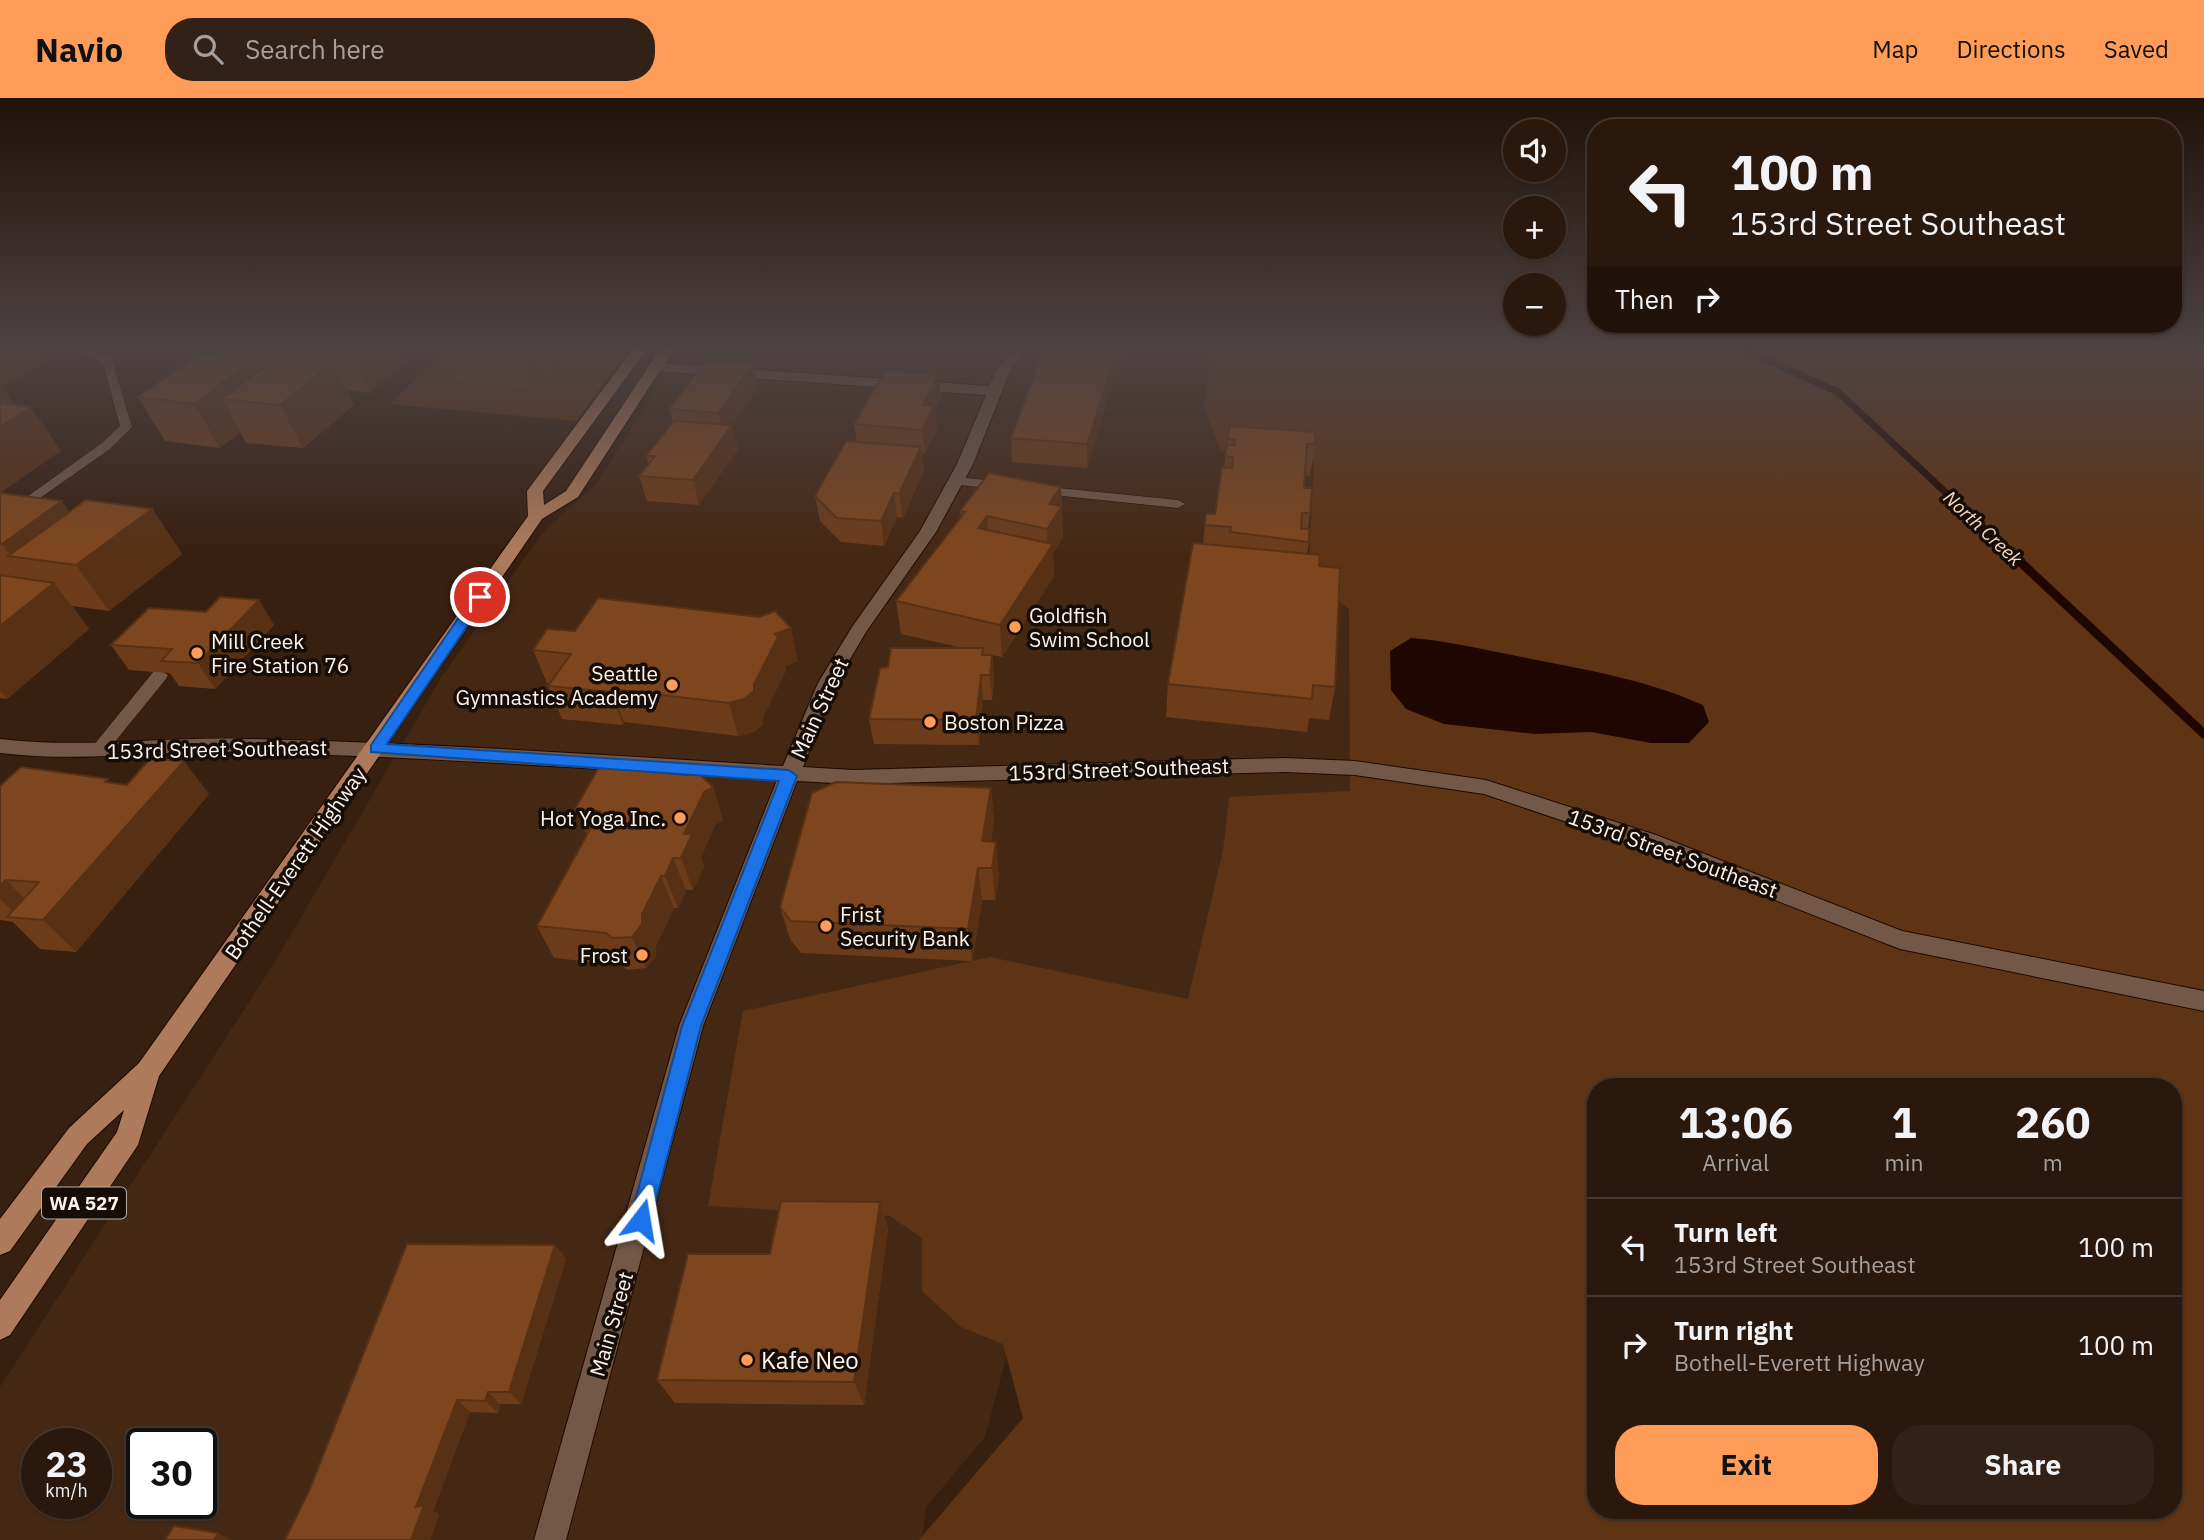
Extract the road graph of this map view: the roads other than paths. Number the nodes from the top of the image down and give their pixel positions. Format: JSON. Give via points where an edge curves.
{"nodes":[{"id":1,"x":123,"y":416,"type":"edge"},
{"id":2,"x":590,"y":416,"type":"edge"},
{"id":3,"x":623,"y":416,"type":"edge"},
{"id":4,"x":983,"y":416,"type":"edge"},
{"id":5,"x":957,"y":481,"type":"junction"},
{"id":6,"x":1178,"y":504,"type":"dead end"},
{"id":7,"x":536,"y":516,"type":"junction"},
{"id":8,"x":0,"y":522,"type":"edge"},
{"id":9,"x":160,"y":675,"type":"edge"},
{"id":10,"x":0,"y":746,"type":"edge"},
{"id":11,"x":376,"y":749,"type":"junction"},
{"id":12,"x":99,"y":750,"type":"junction"},
{"id":13,"x":789,"y":776,"type":"junction"},
{"id":14,"x":2204,"y":1001,"type":"edge"},
{"id":15,"x":148,"y":1071,"type":"junction"},
{"id":16,"x":0,"y":1242,"type":"edge"},
{"id":17,"x":0,"y":1325,"type":"edge"},
{"id":18,"x":550,"y":1540,"type":"edge"}],
"edges":[{"from":1,"to":8,"type":"lane","via":[[126,427],[106,446]]},
{"from":2,"to":7,"type":"main road","name":"Bothell-Everett Highway","number":"WA 527","via":[[535,491]]},
{"from":3,"to":7,"type":"main road","name":"Bothell-Everett Highway","number":"WA 527","via":[[572,494]]},
{"from":4,"to":5,"type":"street","name":"Main Street"},
{"from":5,"to":6,"type":"lane"},
{"from":5,"to":13,"type":"street","name":"Main Street","via":[[827,683]]},
{"from":7,"to":11,"type":"main road","name":"Bothell-Everett Highway","number":"WA 527"},
{"from":9,"to":12,"type":"lane"},
{"from":10,"to":12,"type":"street","name":"153rd Street Southeast","via":[[51,752]]},
{"from":11,"to":12,"type":"street","name":"153rd Street Southeast","via":[[228,745]]},
{"from":11,"to":13,"type":"street","name":"153rd Street Southeast"},
{"from":11,"to":15,"type":"main road","name":"Bothell-Everett Highway","number":"WA 527"},
{"from":13,"to":14,"type":"street","name":"153rd Street Southeast","via":[[1285,765],[1355,768],[1486,787],[1648,841],[1900,940]]},
{"from":13,"to":18,"type":"street","name":"Main Street","via":[[691,1026]]},
{"from":15,"to":16,"type":"main road","name":"Bothell-Everett Highway","number":"WA 527","via":[[78,1136]]},
{"from":15,"to":17,"type":"main road","name":"Bothell-Everett Highway","number":"WA 527","via":[[129,1137]]}]}
